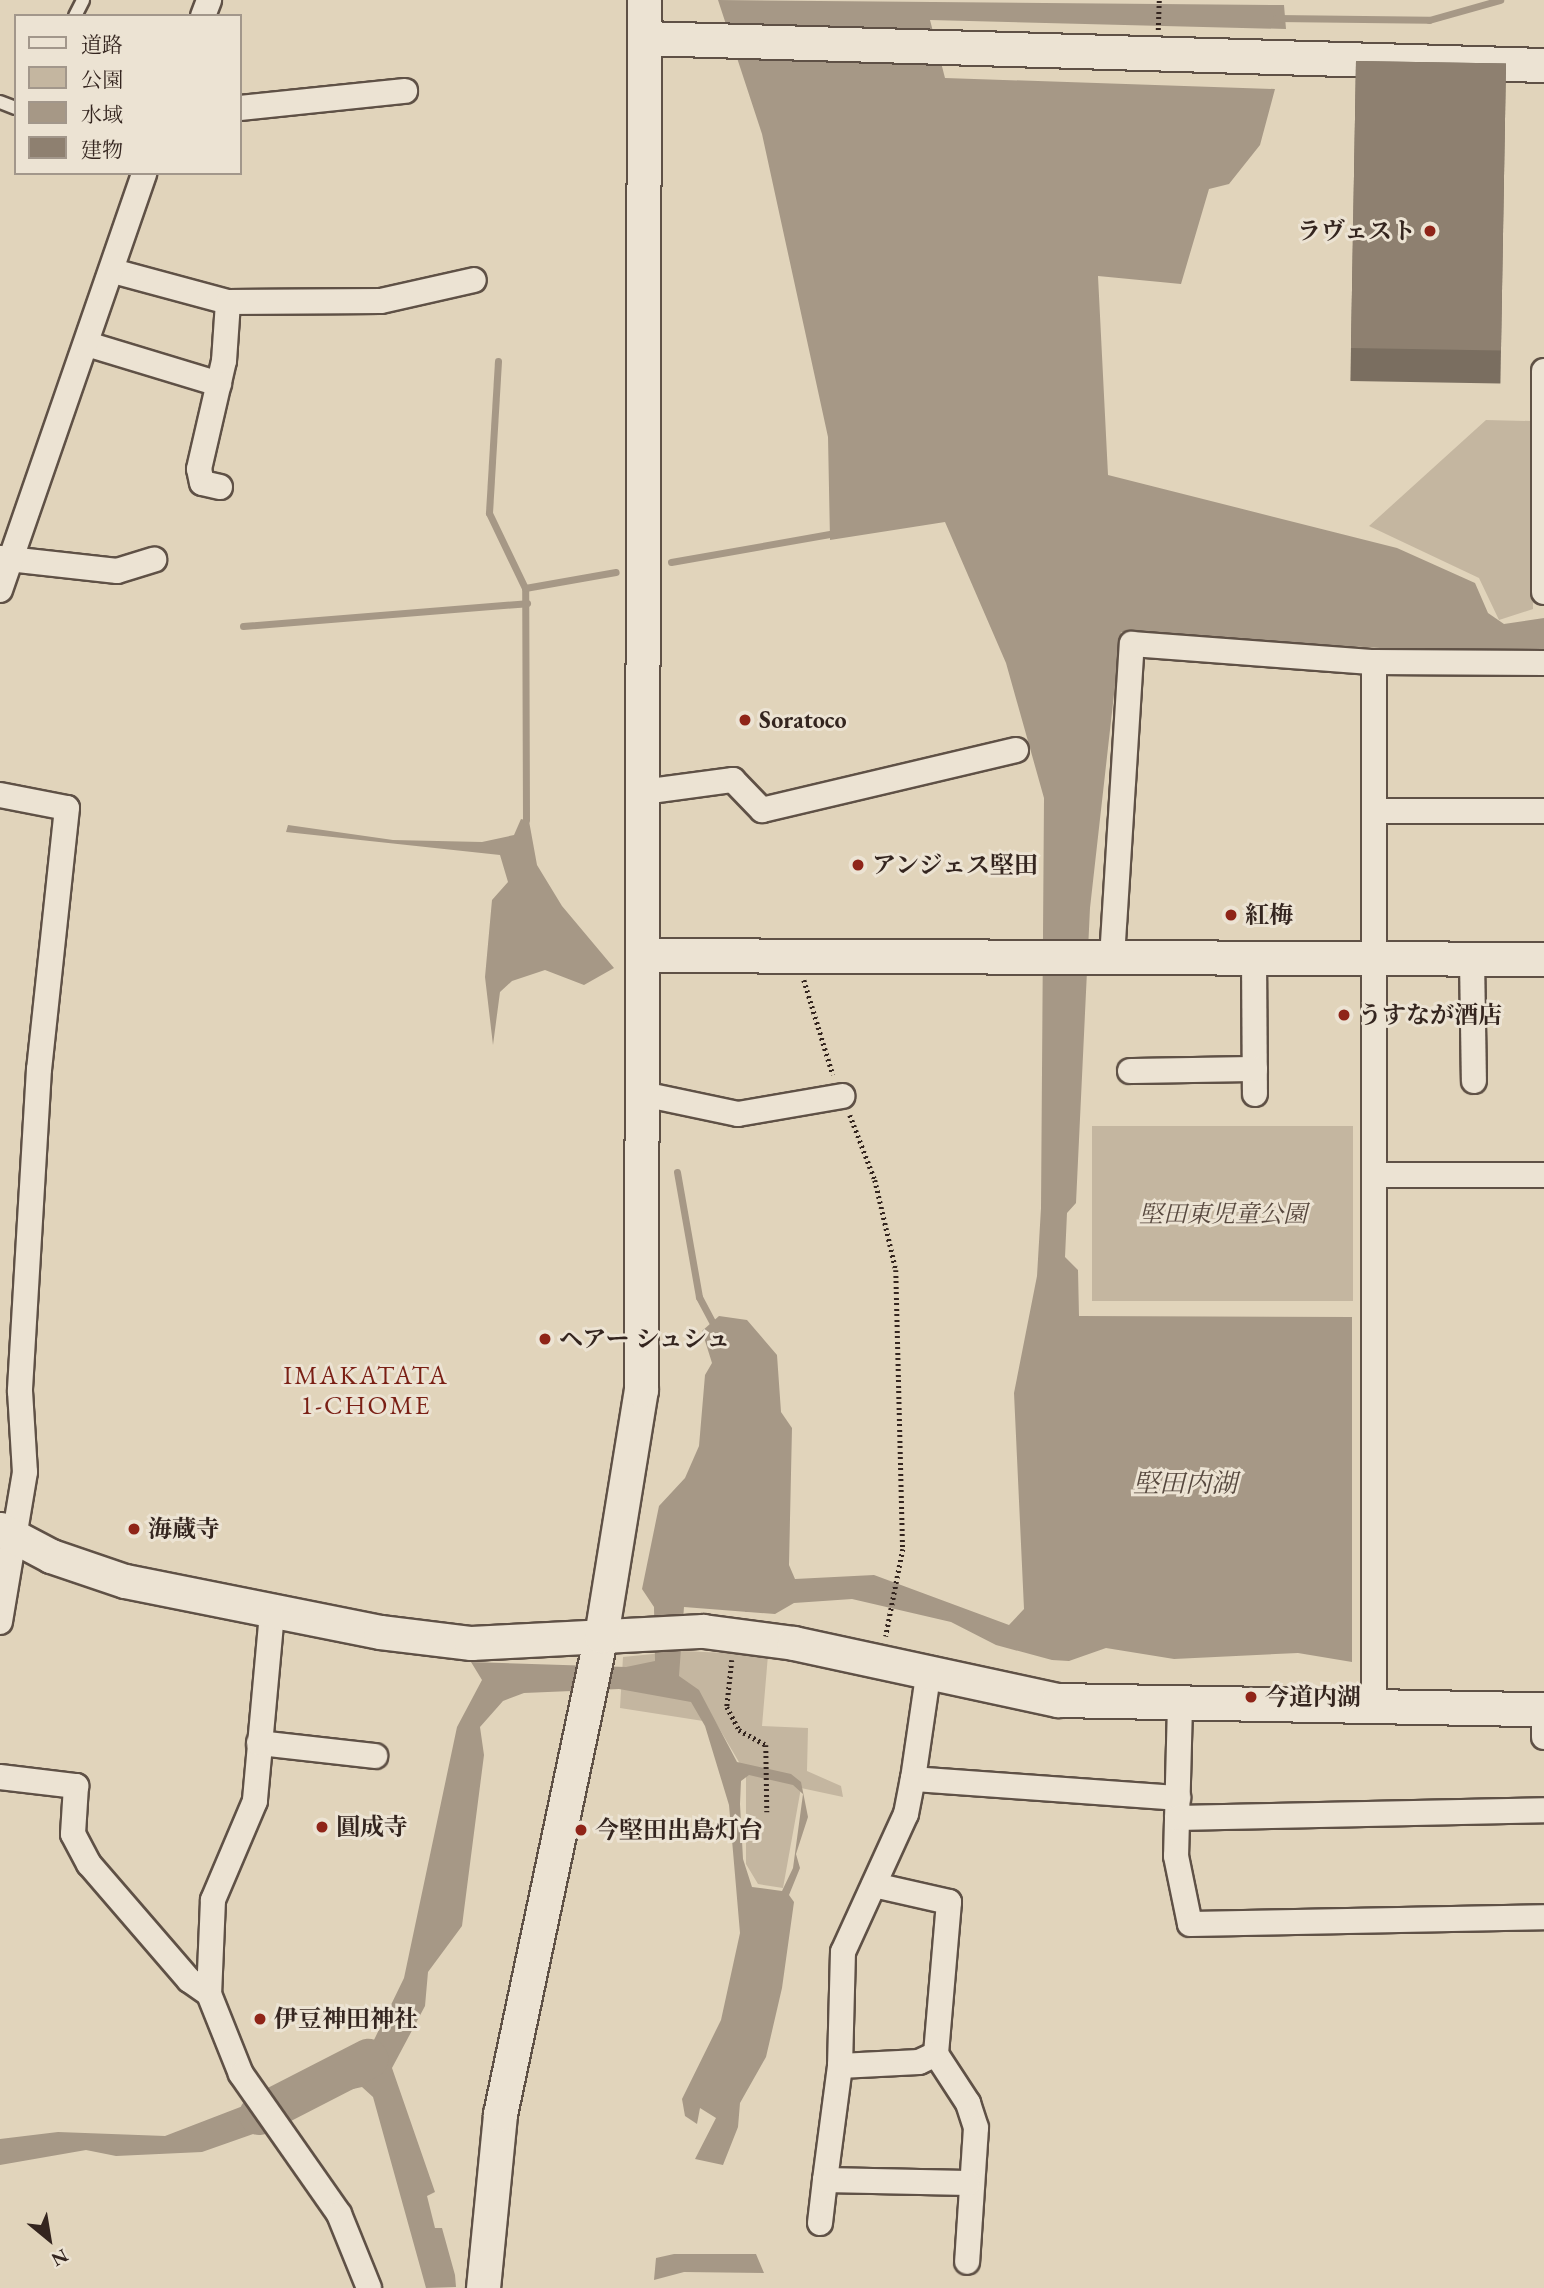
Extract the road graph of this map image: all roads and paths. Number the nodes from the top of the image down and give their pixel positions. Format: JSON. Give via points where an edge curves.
{"nodes":[{"id":1,"x":644,"y":0,"type":"edge"},
{"id":2,"x":1158,"y":1,"type":"edge"},
{"id":3,"x":1158,"y":29,"type":"dead end"},
{"id":4,"x":644,"y":38,"type":"junction"},
{"id":5,"x":1544,"y":65,"type":"edge"},
{"id":6,"x":405,"y":91,"type":"dead end"},
{"id":7,"x":242,"y":108,"type":"edge"},
{"id":8,"x":143,"y":175,"type":"edge"},
{"id":9,"x":113,"y":271,"type":"junction"},
{"id":10,"x":474,"y":280,"type":"dead end"},
{"id":11,"x":228,"y":302,"type":"junction"},
{"id":12,"x":87,"y":344,"type":"junction"},
{"id":13,"x":1544,"y":371,"type":"edge"},
{"id":14,"x":219,"y":384,"type":"junction"},
{"id":15,"x":1543,"y":413,"type":"edge"},
{"id":16,"x":220,"y":487,"type":"dead end"},
{"id":17,"x":5,"y":559,"type":"edge"},
{"id":18,"x":154,"y":560,"type":"dead end"},
{"id":19,"x":0,"y":590,"type":"edge"},
{"id":20,"x":1544,"y":592,"type":"edge"},
{"id":21,"x":1374,"y":663,"type":"junction"},
{"id":22,"x":1544,"y":663,"type":"edge"},
{"id":23,"x":1016,"y":750,"type":"dead end"},
{"id":24,"x":643,"y":792,"type":"junction"},
{"id":25,"x":0,"y":795,"type":"edge"},
{"id":26,"x":1374,"y":811,"type":"junction"},
{"id":27,"x":1544,"y":811,"type":"edge"},
{"id":28,"x":643,"y":955,"type":"junction"},
{"id":29,"x":803,"y":956,"type":"junction"},
{"id":30,"x":1101,"y":958,"type":"junction"},
{"id":31,"x":1254,"y":958,"type":"junction"},
{"id":32,"x":1376,"y":958,"type":"junction"},
{"id":33,"x":1472,"y":958,"type":"junction"},
{"id":34,"x":1544,"y":959,"type":"edge"},
{"id":35,"x":1130,"y":1071,"type":"dead end"},
{"id":36,"x":1474,"y":1080,"type":"dead end"},
{"id":37,"x":643,"y":1094,"type":"junction"},
{"id":38,"x":842,"y":1096,"type":"junction"},
{"id":39,"x":1376,"y":1175,"type":"junction"},
{"id":40,"x":1544,"y":1175,"type":"edge"},
{"id":41,"x":7,"y":1533,"type":"edge"},
{"id":42,"x":272,"y":1613,"type":"junction"},
{"id":43,"x":0,"y":1622,"type":"edge"},
{"id":44,"x":889,"y":1624,"type":"dead end"},
{"id":45,"x":739,"y":1636,"type":"junction"},
{"id":46,"x":598,"y":1648,"type":"junction"},
{"id":47,"x":928,"y":1676,"type":"junction"},
{"id":48,"x":1180,"y":1704,"type":"junction"},
{"id":49,"x":1374,"y":1707,"type":"junction"},
{"id":50,"x":1544,"y":1709,"type":"edge"},
{"id":51,"x":1544,"y":1722,"type":"edge"},
{"id":52,"x":1544,"y":1737,"type":"edge"},
{"id":53,"x":259,"y":1743,"type":"junction"},
{"id":54,"x":375,"y":1756,"type":"dead end"},
{"id":55,"x":0,"y":1777,"type":"edge"},
{"id":56,"x":913,"y":1779,"type":"junction"},
{"id":57,"x":1177,"y":1808,"type":"junction"},
{"id":58,"x":1544,"y":1810,"type":"edge"},
{"id":59,"x":767,"y":1812,"type":"dead end"},
{"id":60,"x":874,"y":1885,"type":"junction"},
{"id":61,"x":1544,"y":1917,"type":"edge"},
{"id":62,"x":209,"y":1994,"type":"junction"},
{"id":63,"x":936,"y":2054,"type":"junction"},
{"id":64,"x":840,"y":2066,"type":"junction"},
{"id":65,"x":825,"y":2180,"type":"junction"},
{"id":66,"x":968,"y":2183,"type":"junction"},
{"id":67,"x":820,"y":2223,"type":"dead end"},
{"id":68,"x":967,"y":2262,"type":"dead end"},
{"id":69,"x":369,"y":2288,"type":"edge"},
{"id":70,"x":482,"y":2288,"type":"edge"}],
"edges":[{"from":1,"to":4,"type":"street"},
{"from":2,"to":3,"type":"path"},
{"from":4,"to":5,"type":"street"},
{"from":4,"to":24,"type":"street"},
{"from":6,"to":7,"type":"street"},
{"from":8,"to":9,"type":"street"},
{"from":9,"to":11,"type":"street"},
{"from":9,"to":12,"type":"street"},
{"from":10,"to":11,"type":"street","via":[[381,301]]},
{"from":11,"to":14,"type":"street"},
{"from":12,"to":14,"type":"street"},
{"from":12,"to":17,"type":"street"},
{"from":13,"to":15,"type":"street"},
{"from":14,"to":16,"type":"street","via":[[198,469],[202,483]]},
{"from":15,"to":20,"type":"street"},
{"from":17,"to":18,"type":"street","via":[[117,571]]},
{"from":17,"to":19,"type":"street"},
{"from":21,"to":22,"type":"street"},
{"from":21,"to":26,"type":"street"},
{"from":21,"to":30,"type":"street","via":[[1132,644]]},
{"from":23,"to":24,"type":"street","via":[[762,810],[733,779]]},
{"from":24,"to":28,"type":"street"},
{"from":25,"to":41,"type":"street","via":[[67,807],[39,1069],[20,1391],[25,1472]]},
{"from":26,"to":27,"type":"street"},
{"from":26,"to":32,"type":"street"},
{"from":28,"to":29,"type":"street"},
{"from":28,"to":37,"type":"street"},
{"from":29,"to":30,"type":"street"},
{"from":29,"to":38,"type":"path","via":[[809,1004]]},
{"from":30,"to":31,"type":"street"},
{"from":31,"to":32,"type":"street"},
{"from":31,"to":35,"type":"street","via":[[1255,1082]]},
{"from":32,"to":33,"type":"street"},
{"from":32,"to":39,"type":"street"},
{"from":33,"to":34,"type":"street"},
{"from":33,"to":36,"type":"street"},
{"from":37,"to":38,"type":"street","via":[[738,1114]]},
{"from":37,"to":46,"type":"street","via":[[641,1390]]},
{"from":38,"to":44,"type":"path","via":[[875,1180],[896,1270],[900,1578]]},
{"from":39,"to":40,"type":"street"},
{"from":39,"to":49,"type":"street"},
{"from":41,"to":42,"type":"street","via":[[125,1581]]},
{"from":41,"to":43,"type":"street"},
{"from":42,"to":46,"type":"street","via":[[471,1643]]},
{"from":42,"to":53,"type":"street"},
{"from":45,"to":46,"type":"street","via":[[651,1634]]},
{"from":45,"to":47,"type":"street"},
{"from":45,"to":59,"type":"path","via":[[727,1707],[739,1730],[766,1745]]},
{"from":46,"to":70,"type":"street","via":[[500,2114]]},
{"from":47,"to":48,"type":"street","via":[[1058,1700]]},
{"from":47,"to":56,"type":"street"},
{"from":48,"to":49,"type":"street"},
{"from":48,"to":57,"type":"street"},
{"from":49,"to":50,"type":"street"},
{"from":51,"to":52,"type":"street"},
{"from":53,"to":54,"type":"street"},
{"from":53,"to":62,"type":"street","via":[[255,1801],[213,1900]]},
{"from":55,"to":62,"type":"street","via":[[76,1786],[73,1834],[89,1864],[189,1980]]},
{"from":56,"to":57,"type":"street"},
{"from":56,"to":60,"type":"street","via":[[906,1814]]},
{"from":57,"to":58,"type":"street"},
{"from":57,"to":61,"type":"street","via":[[1176,1856],[1190,1924]]},
{"from":60,"to":63,"type":"street","via":[[948,1902]]},
{"from":60,"to":64,"type":"street","via":[[843,1952]]},
{"from":62,"to":69,"type":"street","via":[[255,2095],[340,2214]]},
{"from":63,"to":64,"type":"street","via":[[919,2062]]},
{"from":63,"to":66,"type":"street","via":[[968,2103],[976,2128]]},
{"from":64,"to":65,"type":"street"},
{"from":65,"to":66,"type":"street"},
{"from":65,"to":67,"type":"street"},
{"from":66,"to":68,"type":"street"}]}
